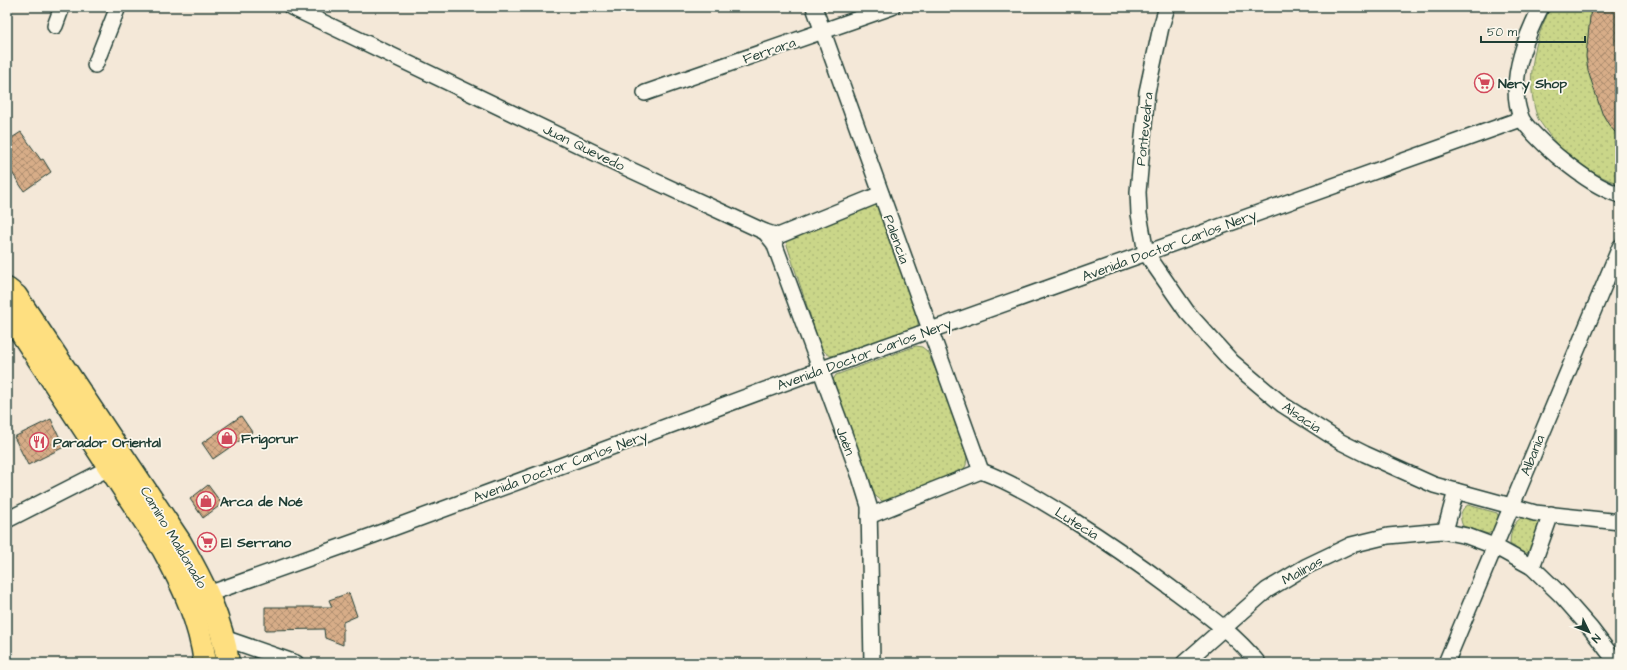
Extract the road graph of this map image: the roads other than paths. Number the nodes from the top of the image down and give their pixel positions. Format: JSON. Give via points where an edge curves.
{"nodes":[{"id":1,"x":62,"y":7,"type":"edge"},
{"id":2,"x":118,"y":7,"type":"edge"},
{"id":3,"x":291,"y":7,"type":"edge"},
{"id":4,"x":814,"y":7,"type":"edge"},
{"id":5,"x":892,"y":7,"type":"edge"},
{"id":6,"x":1167,"y":7,"type":"edge"},
{"id":7,"x":1542,"y":7,"type":"edge"},
{"id":8,"x":55,"y":26,"type":"dead end"},
{"id":9,"x":823,"y":32,"type":"junction"},
{"id":10,"x":95,"y":65,"type":"dead end"},
{"id":11,"x":645,"y":93,"type":"dead end"},
{"id":12,"x":1521,"y":119,"type":"junction"},
{"id":13,"x":881,"y":194,"type":"junction"},
{"id":14,"x":1620,"y":196,"type":"edge"},
{"id":15,"x":765,"y":232,"type":"junction"},
{"id":16,"x":1620,"y":247,"type":"edge"},
{"id":17,"x":1146,"y":253,"type":"junction"},
{"id":18,"x":7,"y":289,"type":"edge"},
{"id":19,"x":7,"y":311,"type":"edge"},
{"id":20,"x":930,"y":330,"type":"junction"},
{"id":21,"x":819,"y":370,"type":"junction"},
{"id":22,"x":118,"y":464,"type":"junction"},
{"id":23,"x":980,"y":471,"type":"junction"},
{"id":24,"x":1456,"y":491,"type":"junction"},
{"id":25,"x":1511,"y":506,"type":"junction"},
{"id":26,"x":1551,"y":514,"type":"junction"},
{"id":27,"x":869,"y":516,"type":"junction"},
{"id":28,"x":7,"y":520,"type":"edge"},
{"id":29,"x":1620,"y":522,"type":"edge"},
{"id":30,"x":1445,"y":531,"type":"junction"},
{"id":31,"x":1494,"y":546,"type":"junction"},
{"id":32,"x":1532,"y":567,"type":"junction"},
{"id":33,"x":208,"y":594,"type":"junction"},
{"id":34,"x":1224,"y":628,"type":"junction"},
{"id":35,"x":224,"y":638,"type":"junction"},
{"id":36,"x":205,"y":663,"type":"edge"},
{"id":37,"x":228,"y":663,"type":"edge"},
{"id":38,"x":296,"y":663,"type":"edge"},
{"id":39,"x":872,"y":663,"type":"edge"},
{"id":40,"x":1184,"y":663,"type":"edge"},
{"id":41,"x":1258,"y":663,"type":"edge"},
{"id":42,"x":1446,"y":663,"type":"edge"},
{"id":43,"x":1617,"y":663,"type":"edge"}],
"edges":[{"from":1,"to":8,"type":"street"},
{"from":2,"to":10,"type":"street"},
{"from":3,"to":15,"type":"street","name":"Juan Quevedo"},
{"from":4,"to":9,"type":"street","name":"Palencia"},
{"from":5,"to":9,"type":"street","name":"Ferrara"},
{"from":6,"to":17,"type":"street","name":"Pontevedra","via":[[1148,92],[1138,192]]},
{"from":7,"to":12,"type":"street","via":[[1530,28],[1519,63],[1516,95]]},
{"from":9,"to":11,"type":"street","name":"Ferrara"},
{"from":9,"to":13,"type":"street","name":"Palencia"},
{"from":12,"to":14,"type":"street","via":[[1550,151],[1569,166]]},
{"from":12,"to":17,"type":"street","name":"Avenida Doctor Carlos Nery"},
{"from":13,"to":15,"type":"street","name":"Juan Quevedo","via":[[778,236]]},
{"from":13,"to":20,"type":"street","name":"Palencia"},
{"from":15,"to":21,"type":"street","name":"Jaén","via":[[774,243]]},
{"from":16,"to":25,"type":"street","name":"Albania"},
{"from":17,"to":20,"type":"street","name":"Avenida Doctor Carlos Nery"},
{"from":17,"to":24,"type":"street","name":"Alsacia","via":[[1187,312],[1232,362],[1283,405],[1341,442],[1365,454],[1434,485]]},
{"from":18,"to":22,"type":"main road","name":"Camino Maldonado","via":[[16,296]]},
{"from":19,"to":22,"type":"main road","name":"Camino Maldonado"},
{"from":20,"to":21,"type":"street","name":"Avenida Doctor Carlos Nery"},
{"from":20,"to":23,"type":"street","name":"Palencia"},
{"from":21,"to":27,"type":"street","name":"Jaén","via":[[865,491]]},
{"from":21,"to":33,"type":"street","name":"Avenida Doctor Carlos Nery","via":[[381,533]]},
{"from":22,"to":28,"type":"street"},
{"from":22,"to":33,"type":"main road","name":"Camino Maldonado","via":[[180,542]]},
{"from":22,"to":36,"type":"main road","name":"Camino Maldonado","via":[[178,576],[198,626]]},
{"from":23,"to":27,"type":"street"},
{"from":23,"to":34,"type":"street","name":"Lutecia","via":[[1018,487],[1127,555]]},
{"from":24,"to":25,"type":"street","name":"Alsacia"},
{"from":24,"to":30,"type":"street"},
{"from":25,"to":26,"type":"street","name":"Alsacia"},
{"from":25,"to":31,"type":"street","name":"Albania"},
{"from":26,"to":29,"type":"street","name":"Alsacia"},
{"from":26,"to":32,"type":"street"},
{"from":27,"to":39,"type":"street","name":"Jaén"},
{"from":30,"to":31,"type":"street","name":"Malinas"},
{"from":30,"to":34,"type":"street","name":"Malinas","via":[[1388,536],[1351,545],[1307,566],[1267,590]]},
{"from":31,"to":32,"type":"street"},
{"from":31,"to":42,"type":"street","name":"Albania"},
{"from":32,"to":43,"type":"street","via":[[1562,596]]},
{"from":33,"to":35,"type":"main road","name":"Camino Maldonado"},
{"from":34,"to":40,"type":"street","name":"Malinas"},
{"from":34,"to":41,"type":"street","name":"Lutecia"},
{"from":35,"to":37,"type":"main road","name":"Camino Maldonado"},
{"from":35,"to":38,"type":"street"}]}
